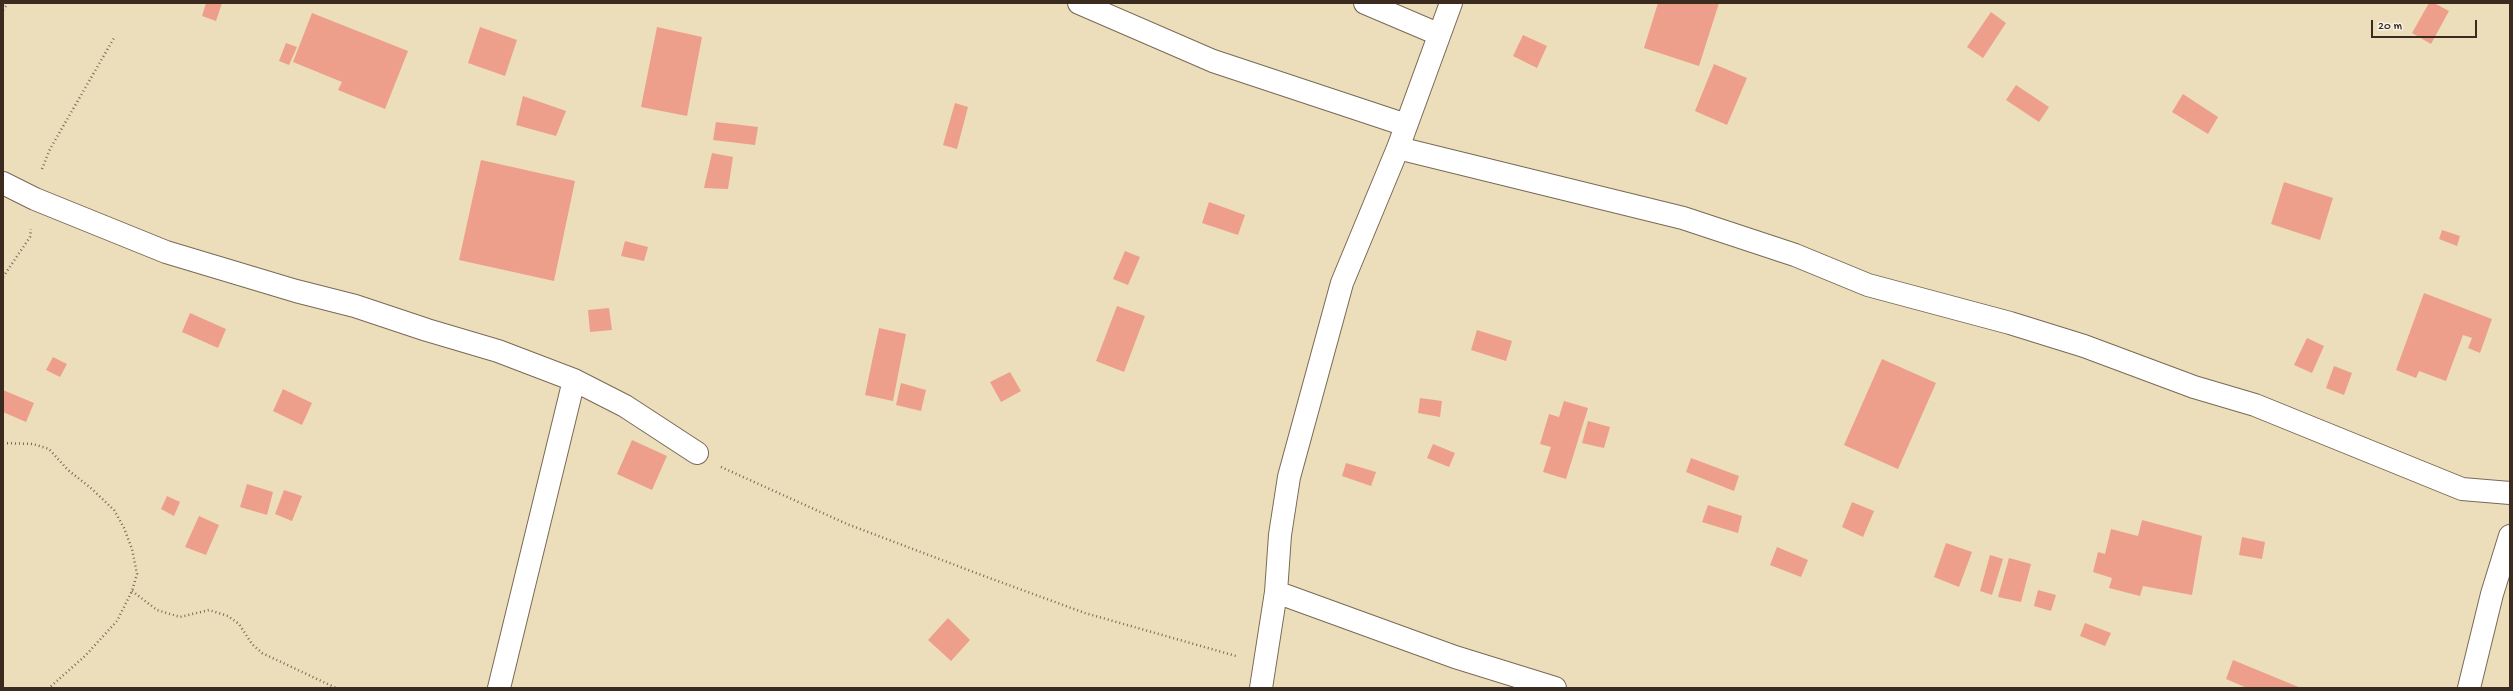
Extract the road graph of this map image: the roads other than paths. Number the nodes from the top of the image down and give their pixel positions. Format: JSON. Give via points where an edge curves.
{"nodes":[{"id":1,"x":1079,"y":3,"type":"edge"},
{"id":2,"x":1365,"y":3,"type":"edge"},
{"id":3,"x":1451,"y":3,"type":"edge"},
{"id":4,"x":1438,"y":34,"type":"junction"},
{"id":5,"x":1406,"y":125,"type":"junction"},
{"id":6,"x":1398,"y":148,"type":"junction"},
{"id":7,"x":3,"y":183,"type":"edge"},
{"id":8,"x":574,"y":380,"type":"junction"},
{"id":9,"x":697,"y":453,"type":"road end"},
{"id":10,"x":2510,"y":493,"type":"edge"},
{"id":11,"x":2510,"y":536,"type":"edge"},
{"id":12,"x":1276,"y":592,"type":"junction"},
{"id":13,"x":499,"y":688,"type":"edge"},
{"id":14,"x":1261,"y":688,"type":"edge"},
{"id":15,"x":1555,"y":688,"type":"edge"},
{"id":16,"x":2469,"y":688,"type":"edge"}],
"edges":[{"from":1,"to":5,"type":"street","via":[[1213,61]]},
{"from":2,"to":4,"type":"street"},
{"from":3,"to":4,"type":"street"},
{"from":4,"to":5,"type":"street"},
{"from":5,"to":6,"type":"street"},
{"from":6,"to":10,"type":"street","via":[[1683,218],[1795,255],[1868,285],[2010,323],[2084,346],[2194,387],[2255,405],[2462,489]]},
{"from":6,"to":12,"type":"street","via":[[1340,291],[1289,477],[1280,535]]},
{"from":7,"to":8,"type":"street","via":[[35,199],[166,252],[356,306],[498,351]]},
{"from":8,"to":9,"type":"street","via":[[625,406]]},
{"from":8,"to":13,"type":"street"},
{"from":11,"to":16,"type":"street","via":[[2492,594]]},
{"from":12,"to":14,"type":"street"},
{"from":12,"to":15,"type":"street","via":[[1455,657]]}]}
